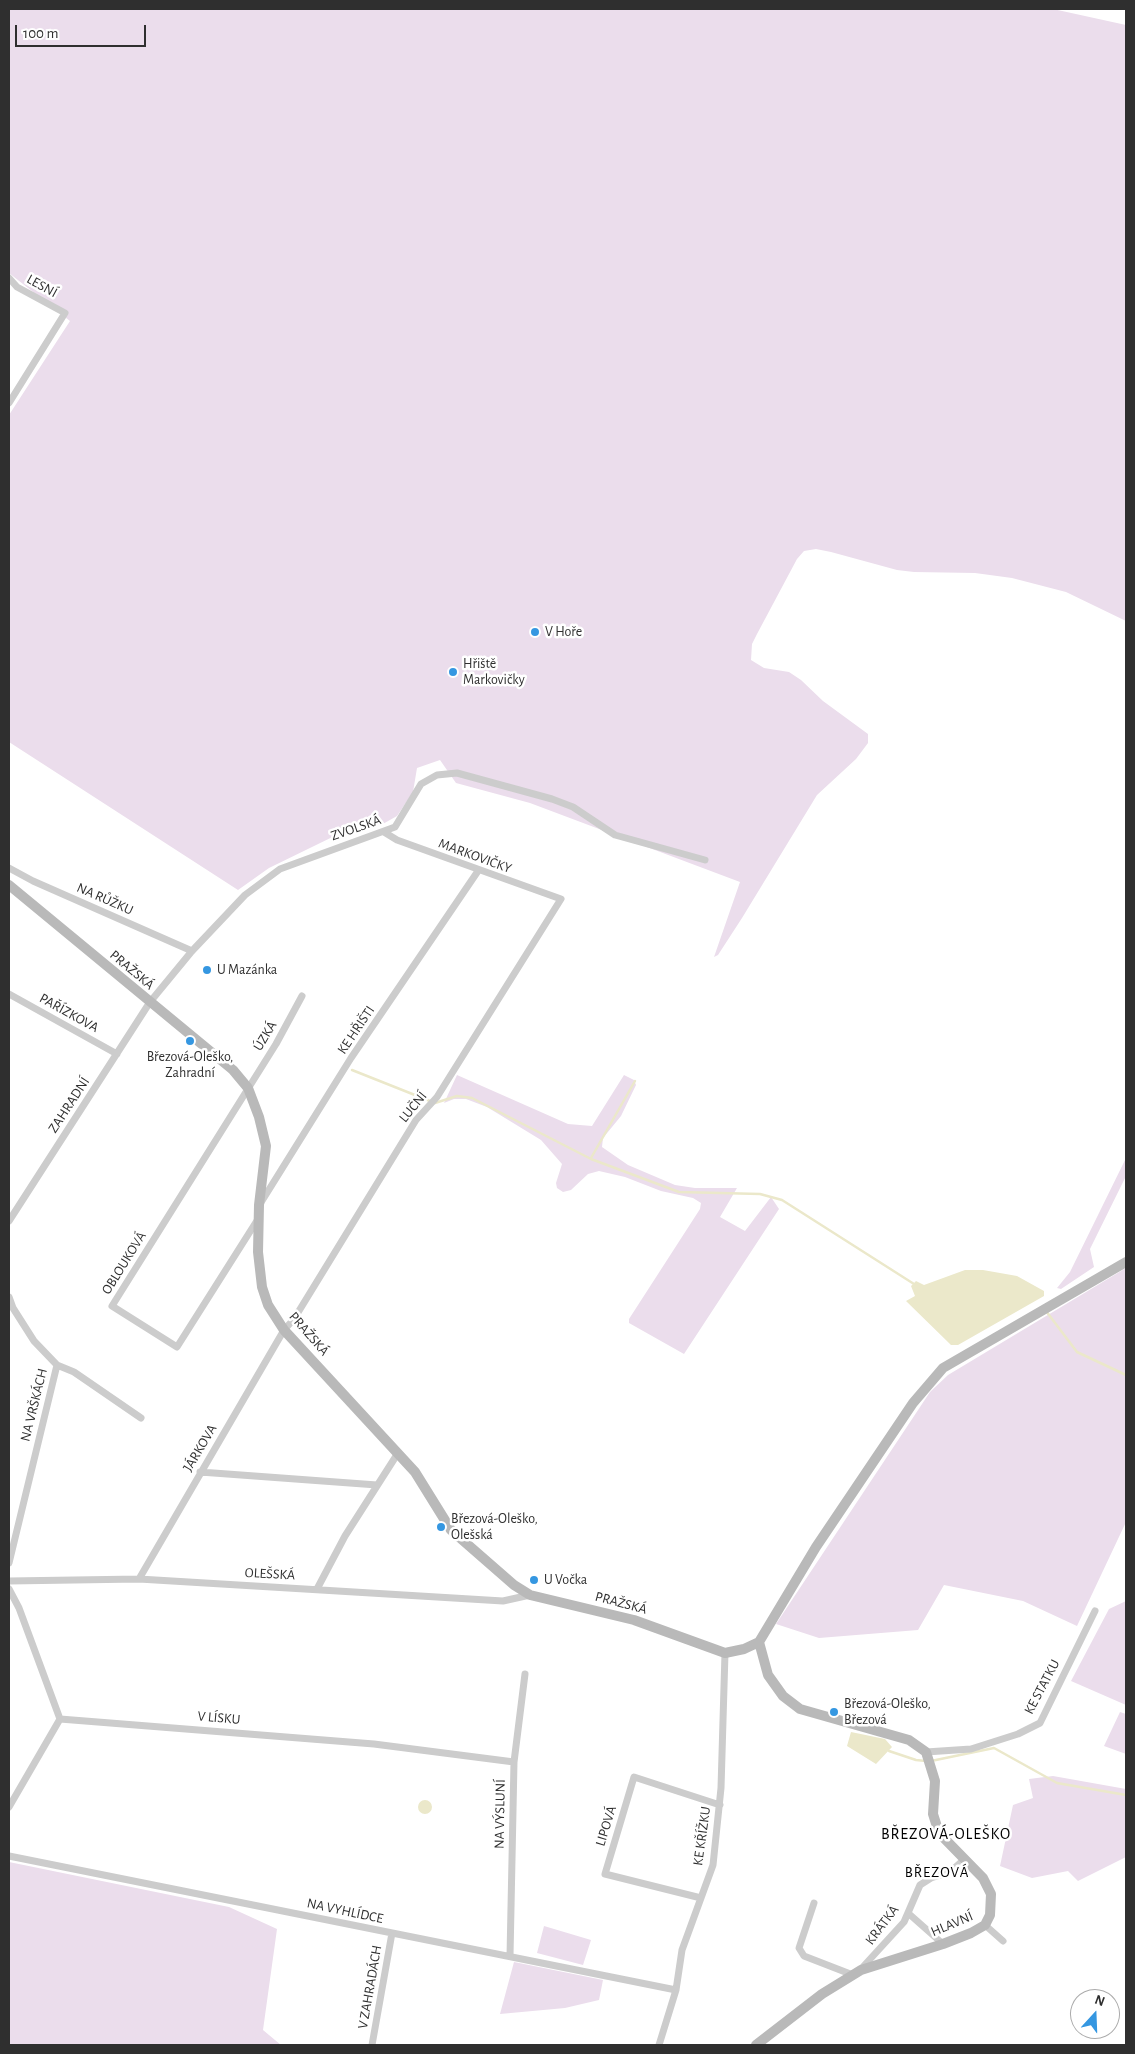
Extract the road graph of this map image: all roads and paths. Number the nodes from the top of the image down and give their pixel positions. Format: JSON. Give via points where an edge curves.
{"nodes":[{"id":1,"x":9,"y":278,"type":"edge"},
{"id":2,"x":9,"y":403,"type":"edge"},
{"id":3,"x":384,"y":832,"type":"junction"},
{"id":4,"x":706,"y":860,"type":"dead end"},
{"id":5,"x":9,"y":868,"type":"edge"},
{"id":6,"x":478,"y":871,"type":"junction"},
{"id":7,"x":9,"y":885,"type":"edge"},
{"id":8,"x":561,"y":899,"type":"joint"},
{"id":9,"x":192,"y":951,"type":"junction"},
{"id":10,"x":9,"y":994,"type":"edge"},
{"id":11,"x":302,"y":996,"type":"dead end"},
{"id":12,"x":150,"y":1002,"type":"junction"},
{"id":13,"x":117,"y":1054,"type":"junction"},
{"id":14,"x":248,"y":1088,"type":"junction"},
{"id":15,"x":259,"y":1206,"type":"junction"},
{"id":16,"x":258,"y":1218,"type":"junction"},
{"id":17,"x":9,"y":1221,"type":"edge"},
{"id":18,"x":1126,"y":1262,"type":"edge"},
{"id":19,"x":9,"y":1297,"type":"edge"},
{"id":20,"x":284,"y":1330,"type":"junction"},
{"id":21,"x":57,"y":1365,"type":"junction"},
{"id":22,"x":141,"y":1418,"type":"dead end"},
{"id":23,"x":398,"y":1453,"type":"junction"},
{"id":24,"x":200,"y":1472,"type":"junction"},
{"id":25,"x":377,"y":1485,"type":"junction"},
{"id":26,"x":9,"y":1563,"type":"edge"},
{"id":27,"x":139,"y":1579,"type":"junction"},
{"id":28,"x":9,"y":1581,"type":"edge"},
{"id":29,"x":9,"y":1589,"type":"edge"},
{"id":30,"x":316,"y":1589,"type":"junction"},
{"id":31,"x":530,"y":1595,"type":"junction"},
{"id":32,"x":1095,"y":1611,"type":"dead end"},
{"id":33,"x":759,"y":1642,"type":"junction"},
{"id":34,"x":725,"y":1653,"type":"junction"},
{"id":35,"x":525,"y":1674,"type":"dead end"},
{"id":36,"x":60,"y":1719,"type":"junction"},
{"id":37,"x":926,"y":1752,"type":"junction"},
{"id":38,"x":514,"y":1762,"type":"junction"},
{"id":39,"x":720,"y":1805,"type":"junction"},
{"id":40,"x":9,"y":1807,"type":"edge"},
{"id":41,"x":9,"y":1856,"type":"edge"},
{"id":42,"x":965,"y":1859,"type":"junction"},
{"id":43,"x":701,"y":1898,"type":"junction"},
{"id":44,"x":814,"y":1903,"type":"dead end"},
{"id":45,"x":908,"y":1913,"type":"junction"},
{"id":46,"x":985,"y":1925,"type":"junction"},
{"id":47,"x":392,"y":1933,"type":"junction"},
{"id":48,"x":1003,"y":1941,"type":"dead end"},
{"id":49,"x":942,"y":1944,"type":"junction"},
{"id":50,"x":510,"y":1956,"type":"junction"},
{"id":51,"x":857,"y":1972,"type":"junction"},
{"id":52,"x":676,"y":1990,"type":"junction"},
{"id":53,"x":372,"y":2045,"type":"edge"},
{"id":54,"x":659,"y":2045,"type":"edge"},
{"id":55,"x":756,"y":2045,"type":"edge"}],
"edges":[{"from":1,"to":2,"type":"street","name":"LESNÍ","via":[[17,287],[66,313]]},
{"from":3,"to":4,"type":"street","name":"ZVOLSKÁ","via":[[396,827],[421,784],[436,775],[458,774],[552,799],[573,807],[615,835]]},
{"from":3,"to":6,"type":"street","name":"MARKOVIČKY","via":[[396,840]]},
{"from":3,"to":9,"type":"street","name":"ZVOLSKÁ","via":[[280,869],[245,895]]},
{"from":5,"to":9,"type":"street","name":"NA RŮŽKU"},
{"from":6,"to":8,"type":"street","name":"MARKOVIČKY"},
{"from":6,"to":15,"type":"street","name":"KE HŘIŠTI","via":[[351,1058]]},
{"from":7,"to":12,"type":"street","name":"PRAŽSKÁ"},
{"from":8,"to":20,"type":"street","name":"LUČNÍ","via":[[438,1097],[416,1120],[294,1319]]},
{"from":9,"to":12,"type":"street","name":"ZVOLSKÁ"},
{"from":10,"to":13,"type":"street","name":"PAŘÍZKOVA"},
{"from":11,"to":14,"type":"street","name":"ÚZKÁ"},
{"from":12,"to":13,"type":"street","name":"ZAHRADNÍ"},
{"from":12,"to":14,"type":"street","name":"PRAŽSKÁ","via":[[233,1070]]},
{"from":13,"to":17,"type":"street","name":"ZAHRADNÍ"},
{"from":14,"to":15,"type":"street","name":"PRAŽSKÁ","via":[[266,1146]]},
{"from":14,"to":16,"type":"street","name":"OBLOUKOVÁ","via":[[112,1306],[177,1347]]},
{"from":15,"to":16,"type":"street","name":"PRAŽSKÁ"},
{"from":16,"to":20,"type":"street","name":"PRAŽSKÁ","via":[[262,1287],[268,1305]]},
{"from":18,"to":33,"type":"street","via":[[943,1368],[913,1403],[816,1547]]},
{"from":19,"to":21,"type":"street","name":"NA VRŠKÁCH","via":[[34,1341]]},
{"from":20,"to":23,"type":"street","name":"PRAŽSKÁ"},
{"from":20,"to":24,"type":"street","name":"JÁRKOVA"},
{"from":21,"to":22,"type":"street","via":[[74,1372]]},
{"from":21,"to":26,"type":"street","name":"NA VRŠKÁCH"},
{"from":23,"to":25,"type":"street"},
{"from":23,"to":31,"type":"street","name":"PRAŽSKÁ","via":[[415,1472],[451,1530]]},
{"from":24,"to":25,"type":"street"},
{"from":24,"to":27,"type":"street","name":"JÁRKOVA"},
{"from":25,"to":30,"type":"street"},
{"from":27,"to":28,"type":"street","name":"OLEŠSKÁ"},
{"from":27,"to":30,"type":"street","name":"OLEŠSKÁ"},
{"from":29,"to":36,"type":"street"},
{"from":30,"to":31,"type":"street","name":"OLEŠSKÁ","via":[[503,1601]]},
{"from":31,"to":34,"type":"street","name":"PRAŽSKÁ","via":[[634,1620]]},
{"from":32,"to":37,"type":"street","name":"KE STATKU","via":[[1040,1723],[1018,1734],[971,1749]]},
{"from":33,"to":34,"type":"street"},
{"from":33,"to":37,"type":"street","via":[[768,1675],[783,1696],[800,1709],[909,1740]]},
{"from":34,"to":39,"type":"street","name":"KE KŘÍŽKU"},
{"from":35,"to":38,"type":"street","name":"NA VÝSLUNÍ"},
{"from":36,"to":38,"type":"street","name":"V LÍSKU","via":[[374,1744]]},
{"from":36,"to":40,"type":"street"},
{"from":37,"to":42,"type":"street","name":"HLAVNÍ","via":[[935,1781],[933,1814],[940,1833]]},
{"from":38,"to":50,"type":"street","name":"NA VÝSLUNÍ"},
{"from":39,"to":43,"type":"street","name":"KE KŘÍŽKU","via":[[713,1865]]},
{"from":39,"to":43,"type":"street","name":"LIPOVÁ","via":[[634,1777],[605,1874]]},
{"from":41,"to":47,"type":"street","name":"NA VYHLÍDCE"},
{"from":42,"to":45,"type":"street","name":"KRÁTKÁ","via":[[950,1872],[920,1885]]},
{"from":42,"to":46,"type":"street","name":"HLAVNÍ","via":[[983,1878],[991,1894],[990,1916]]},
{"from":43,"to":52,"type":"street","name":"KE KŘÍŽKU","via":[[682,1950]]},
{"from":44,"to":51,"type":"street","via":[[799,1948],[804,1956]]},
{"from":45,"to":49,"type":"street"},
{"from":45,"to":51,"type":"street","name":"KRÁTKÁ","via":[[904,1922]]},
{"from":46,"to":48,"type":"street"},
{"from":46,"to":49,"type":"street","name":"HLAVNÍ"},
{"from":47,"to":50,"type":"street","name":"NA VYHLÍDCE"},
{"from":47,"to":53,"type":"street","name":"V ZAHRADÁCH"},
{"from":49,"to":51,"type":"street","name":"HLAVNÍ"},
{"from":50,"to":52,"type":"street","name":"NA VYHLÍDCE"},
{"from":51,"to":55,"type":"street","name":"HLAVNÍ","via":[[822,1994]]},
{"from":52,"to":54,"type":"street","name":"KE KŘÍŽKU"}]}
